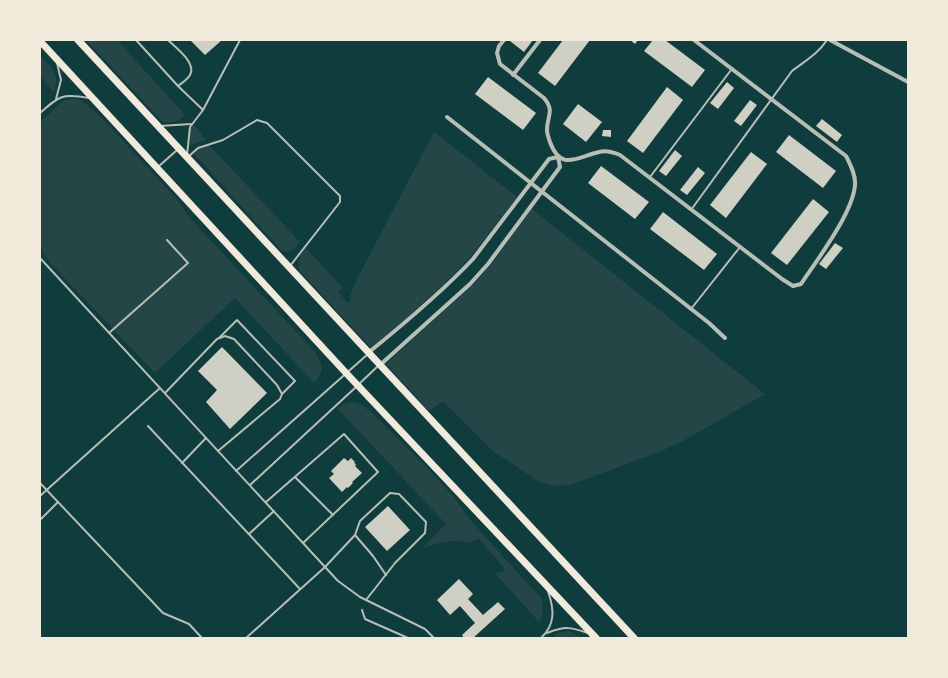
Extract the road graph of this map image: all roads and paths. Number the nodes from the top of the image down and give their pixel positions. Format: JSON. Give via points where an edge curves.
{"nodes":[{"id":1,"x":78,"y":40,"type":"edge"},
{"id":2,"x":136,"y":40,"type":"edge"},
{"id":3,"x":168,"y":40,"type":"edge"},
{"id":4,"x":240,"y":40,"type":"edge"},
{"id":5,"x":504,"y":40,"type":"edge"},
{"id":6,"x":540,"y":40,"type":"edge"},
{"id":7,"x":694,"y":40,"type":"edge"},
{"id":8,"x":827,"y":40,"type":"edge"},
{"id":9,"x":830,"y":40,"type":"edge"},
{"id":10,"x":40,"y":41,"type":"edge"},
{"id":11,"x":56,"y":58,"type":"junction"},
{"id":12,"x":731,"y":70,"type":"junction"},
{"id":13,"x":513,"y":75,"type":"junction"},
{"id":14,"x":908,"y":82,"type":"edge"},
{"id":15,"x":178,"y":86,"type":"junction"},
{"id":16,"x":56,"y":98,"type":"junction"},
{"id":17,"x":94,"y":99,"type":"junction"},
{"id":18,"x":771,"y":100,"type":"junction"},
{"id":19,"x":203,"y":110,"type":"junction"},
{"id":20,"x":40,"y":113,"type":"edge"},
{"id":21,"x":447,"y":117,"type":"dead end"},
{"id":22,"x":191,"y":124,"type":"junction"},
{"id":23,"x":157,"y":126,"type":"junction"},
{"id":24,"x":178,"y":149,"type":"junction"},
{"id":25,"x":558,"y":157,"type":"junction"},
{"id":26,"x":187,"y":158,"type":"junction"},
{"id":27,"x":157,"y":168,"type":"junction"},
{"id":28,"x":649,"y":178,"type":"junction"},
{"id":29,"x":531,"y":183,"type":"junction"},
{"id":30,"x":542,"y":192,"type":"junction"},
{"id":31,"x":691,"y":210,"type":"junction"},
{"id":32,"x":167,"y":240,"type":"dead end"},
{"id":33,"x":740,"y":247,"type":"junction"},
{"id":34,"x":40,"y":258,"type":"edge"},
{"id":35,"x":289,"y":267,"type":"junction"},
{"id":36,"x":691,"y":309,"type":"junction"},
{"id":37,"x":109,"y":333,"type":"junction"},
{"id":38,"x":725,"y":338,"type":"dead end"},
{"id":39,"x":217,"y":339,"type":"junction"},
{"id":40,"x":368,"y":353,"type":"junction"},
{"id":41,"x":379,"y":365,"type":"junction"},
{"id":42,"x":347,"y":374,"type":"junction"},
{"id":43,"x":358,"y":385,"type":"junction"},
{"id":44,"x":160,"y":388,"type":"junction"},
{"id":45,"x":165,"y":393,"type":"junction"},
{"id":46,"x":282,"y":394,"type":"junction"},
{"id":47,"x":148,"y":426,"type":"dead end"},
{"id":48,"x":206,"y":438,"type":"junction"},
{"id":49,"x":218,"y":451,"type":"junction"},
{"id":50,"x":182,"y":463,"type":"junction"},
{"id":51,"x":236,"y":471,"type":"junction"},
{"id":52,"x":295,"y":477,"type":"junction"},
{"id":53,"x":40,"y":483,"type":"edge"},
{"id":54,"x":250,"y":485,"type":"junction"},
{"id":55,"x":46,"y":490,"type":"junction"},
{"id":56,"x":40,"y":496,"type":"edge"},
{"id":57,"x":58,"y":502,"type":"junction"},
{"id":58,"x":266,"y":502,"type":"junction"},
{"id":59,"x":274,"y":511,"type":"junction"},
{"id":60,"x":333,"y":515,"type":"junction"},
{"id":61,"x":40,"y":520,"type":"edge"},
{"id":62,"x":249,"y":534,"type":"junction"},
{"id":63,"x":355,"y":534,"type":"junction"},
{"id":64,"x":303,"y":543,"type":"junction"},
{"id":65,"x":325,"y":567,"type":"junction"},
{"id":66,"x":386,"y":575,"type":"junction"},
{"id":67,"x":546,"y":585,"type":"junction"},
{"id":68,"x":300,"y":589,"type":"junction"},
{"id":69,"x":366,"y":600,"type":"junction"},
{"id":70,"x":362,"y":610,"type":"dead end"},
{"id":71,"x":547,"y":632,"type":"junction"},
{"id":72,"x":594,"y":636,"type":"edge"},
{"id":73,"x":202,"y":638,"type":"edge"},
{"id":74,"x":246,"y":638,"type":"edge"},
{"id":75,"x":408,"y":638,"type":"edge"},
{"id":76,"x":434,"y":638,"type":"edge"},
{"id":77,"x":541,"y":638,"type":"edge"},
{"id":78,"x":634,"y":638,"type":"edge"}],
"edges":[{"from":1,"to":23,"type":"highway"},
{"from":2,"to":15,"type":"lane"},
{"from":3,"to":15,"type":"lane","via":[[191,64],[190,74]]},
{"from":4,"to":19,"type":"lane"},
{"from":5,"to":13,"type":"street","via":[[497,52],[498,58],[500,64]]},
{"from":6,"to":13,"type":"street"},
{"from":7,"to":12,"type":"street"},
{"from":8,"to":18,"type":"lane","via":[[814,56],[792,71]]},
{"from":9,"to":14,"type":"street"},
{"from":10,"to":11,"type":"highway"},
{"from":11,"to":16,"type":"lane","via":[[61,80]]},
{"from":11,"to":17,"type":"highway"},
{"from":12,"to":18,"type":"street"},
{"from":12,"to":28,"type":"lane"},
{"from":13,"to":25,"type":"street","via":[[549,104],[547,130]]},
{"from":15,"to":19,"type":"lane"},
{"from":16,"to":17,"type":"lane","via":[[73,95]]},
{"from":16,"to":20,"type":"lane"},
{"from":17,"to":27,"type":"highway"},
{"from":18,"to":31,"type":"lane"},
{"from":18,"to":33,"type":"street","via":[[846,156],[856,184],[851,203],[834,234],[801,284],[793,286]]},
{"from":19,"to":22,"type":"lane"},
{"from":21,"to":29,"type":"street"},
{"from":22,"to":23,"type":"lane"},
{"from":22,"to":26,"type":"lane"},
{"from":23,"to":24,"type":"highway"},
{"from":24,"to":26,"type":"highway"},
{"from":24,"to":27,"type":"lane"},
{"from":25,"to":28,"type":"street","via":[[563,160],[575,160],[600,151],[609,151],[620,155]]},
{"from":25,"to":29,"type":"street","via":[[549,159]]},
{"from":25,"to":30,"type":"street","via":[[560,167]]},
{"from":26,"to":35,"type":"highway"},
{"from":26,"to":35,"type":"lane","via":[[198,148],[223,140],[257,120],[267,123],[340,196],[340,202]]},
{"from":27,"to":42,"type":"highway"},
{"from":28,"to":31,"type":"street"},
{"from":29,"to":30,"type":"street"},
{"from":29,"to":40,"type":"street","via":[[473,259],[406,322]]},
{"from":30,"to":36,"type":"street"},
{"from":30,"to":41,"type":"street","via":[[470,284]]},
{"from":31,"to":33,"type":"street"},
{"from":32,"to":37,"type":"lane","via":[[188,264]]},
{"from":33,"to":36,"type":"lane"},
{"from":34,"to":37,"type":"lane"},
{"from":35,"to":40,"type":"highway"},
{"from":36,"to":38,"type":"street"},
{"from":37,"to":44,"type":"lane"},
{"from":39,"to":45,"type":"lane"},
{"from":39,"to":46,"type":"lane","via":[[225,336],[234,339],[277,385]]},
{"from":39,"to":46,"type":"lane","via":[[237,320],[295,381]]},
{"from":40,"to":41,"type":"highway"},
{"from":40,"to":42,"type":"lane"},
{"from":41,"to":43,"type":"lane"},
{"from":41,"to":78,"type":"highway"},
{"from":42,"to":43,"type":"highway"},
{"from":42,"to":51,"type":"lane"},
{"from":43,"to":54,"type":"lane"},
{"from":43,"to":67,"type":"highway"},
{"from":44,"to":45,"type":"lane"},
{"from":44,"to":55,"type":"lane"},
{"from":45,"to":48,"type":"lane"},
{"from":46,"to":49,"type":"lane","via":[[280,400]]},
{"from":47,"to":50,"type":"lane"},
{"from":48,"to":49,"type":"lane"},
{"from":48,"to":50,"type":"lane"},
{"from":49,"to":51,"type":"lane"},
{"from":50,"to":62,"type":"lane"},
{"from":51,"to":54,"type":"lane"},
{"from":52,"to":58,"type":"lane"},
{"from":52,"to":60,"type":"lane"},
{"from":52,"to":60,"type":"lane","via":[[344,434],[378,472]]},
{"from":53,"to":55,"type":"lane"},
{"from":54,"to":58,"type":"lane"},
{"from":55,"to":56,"type":"lane"},
{"from":55,"to":57,"type":"lane"},
{"from":57,"to":61,"type":"lane"},
{"from":57,"to":73,"type":"lane","via":[[163,613],[189,624]]},
{"from":58,"to":59,"type":"lane"},
{"from":59,"to":62,"type":"lane"},
{"from":59,"to":64,"type":"lane"},
{"from":60,"to":64,"type":"lane"},
{"from":62,"to":68,"type":"lane"},
{"from":63,"to":65,"type":"lane"},
{"from":63,"to":66,"type":"lane"},
{"from":63,"to":66,"type":"lane","via":[[360,521],[390,493],[399,494],[426,522],[426,533],[394,563]]},
{"from":64,"to":65,"type":"lane"},
{"from":65,"to":68,"type":"lane"},
{"from":65,"to":69,"type":"lane","via":[[338,581]]},
{"from":66,"to":69,"type":"lane"},
{"from":67,"to":71,"type":"lane","via":[[553,606]]},
{"from":67,"to":72,"type":"highway"},
{"from":68,"to":74,"type":"lane"},
{"from":69,"to":76,"type":"lane","via":[[425,629]]},
{"from":70,"to":75,"type":"lane","via":[[365,619]]},
{"from":71,"to":72,"type":"lane","via":[[560,628],[574,628]]},
{"from":71,"to":77,"type":"lane"}]}
